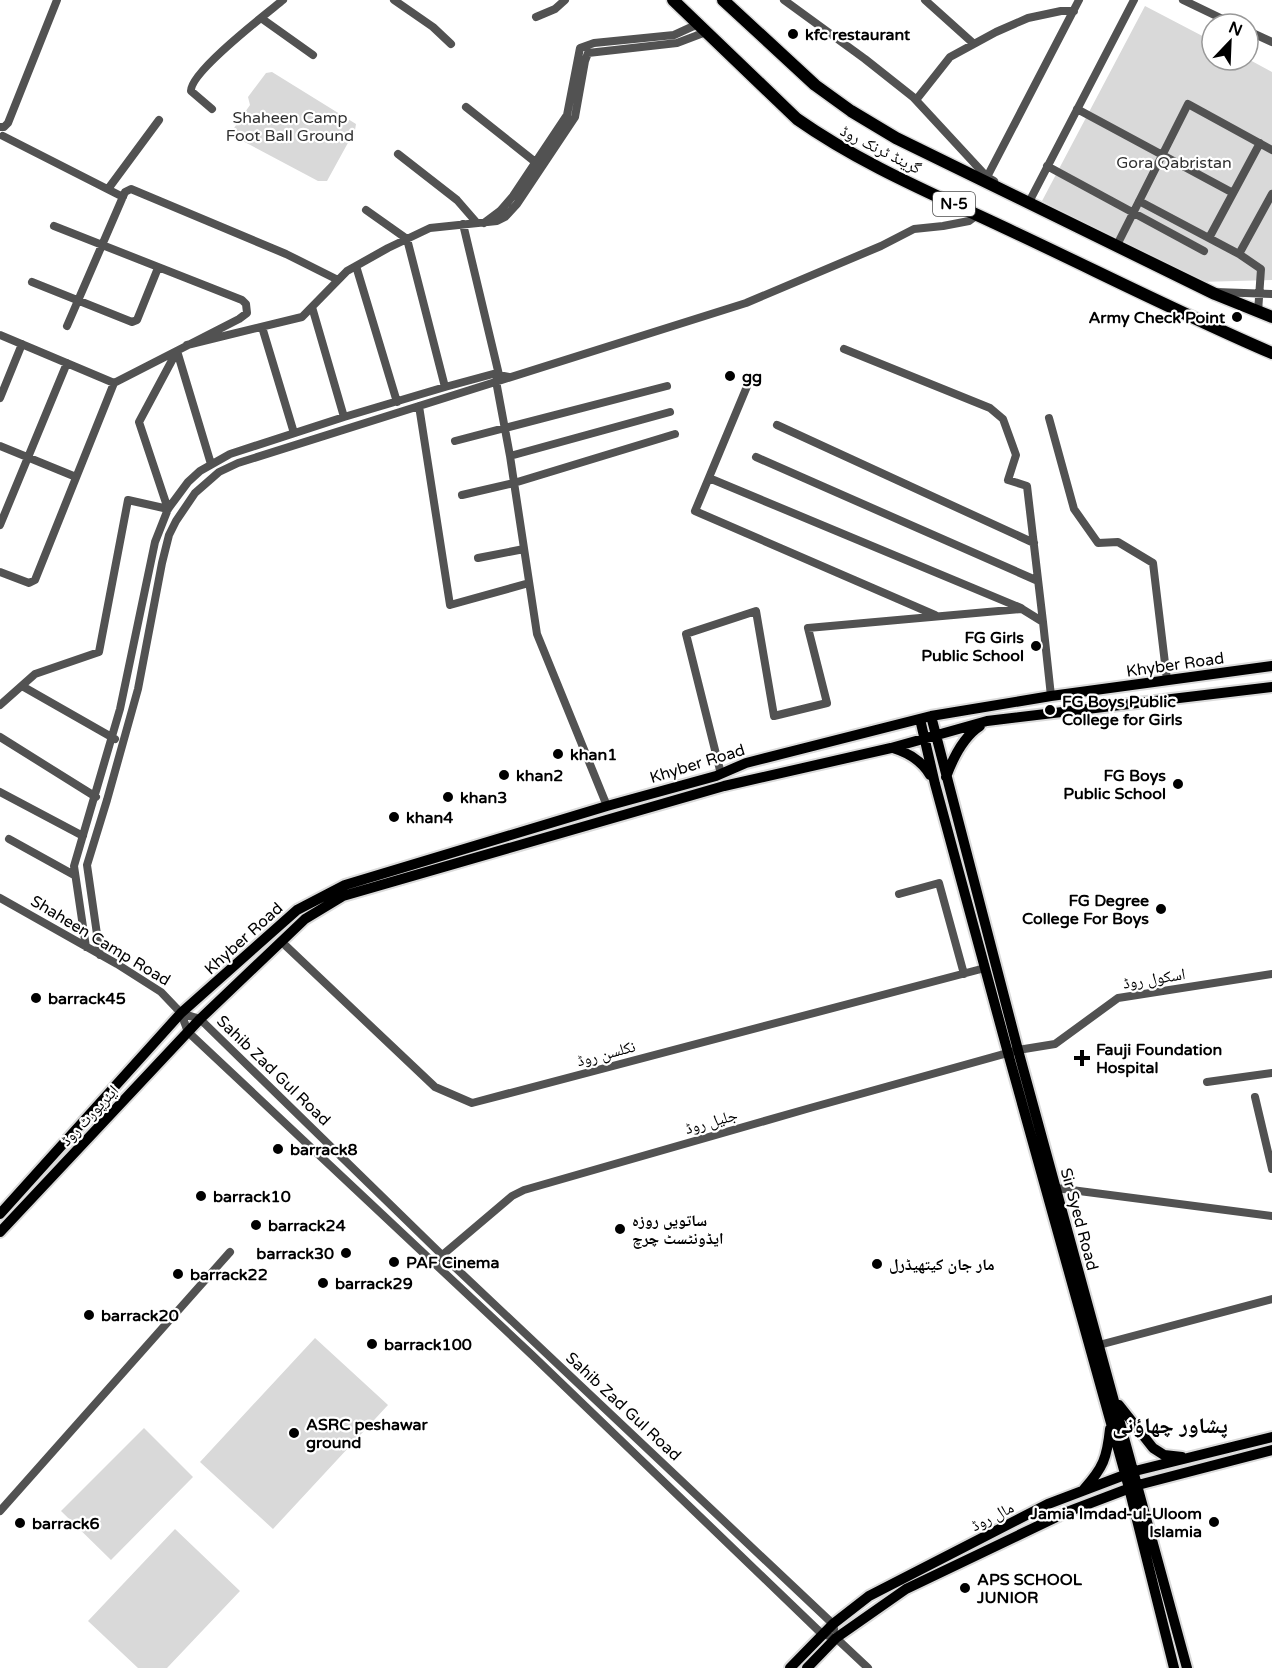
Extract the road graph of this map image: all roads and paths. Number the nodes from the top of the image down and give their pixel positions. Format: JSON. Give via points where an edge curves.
{"nodes":[{"id":1,"x":57,"y":0,"type":"edge"},
{"id":2,"x":283,"y":0,"type":"edge"},
{"id":3,"x":394,"y":0,"type":"edge"},
{"id":4,"x":565,"y":0,"type":"edge"},
{"id":5,"x":673,"y":0,"type":"edge"},
{"id":6,"x":723,"y":0,"type":"edge"},
{"id":7,"x":784,"y":0,"type":"edge"},
{"id":8,"x":925,"y":0,"type":"edge"},
{"id":9,"x":1080,"y":0,"type":"edge"},
{"id":10,"x":1134,"y":0,"type":"edge"},
{"id":11,"x":1183,"y":0,"type":"edge"},
{"id":12,"x":1074,"y":11,"type":"junction"},
{"id":13,"x":1208,"y":12,"type":"edge"},
{"id":14,"x":536,"y":17,"type":"dead end"},
{"id":15,"x":261,"y":18,"type":"junction"},
{"id":16,"x":702,"y":28,"type":"junction"},
{"id":17,"x":451,"y":44,"type":"dead end"},
{"id":18,"x":974,"y":44,"type":"junction"},
{"id":19,"x":313,"y":55,"type":"dead end"},
{"id":20,"x":916,"y":100,"type":"junction"},
{"id":21,"x":466,"y":107,"type":"dead end"},
{"id":22,"x":212,"y":109,"type":"dead end"},
{"id":23,"x":1077,"y":110,"type":"junction"},
{"id":24,"x":159,"y":120,"type":"dead end"},
{"id":25,"x":4,"y":125,"type":"edge"},
{"id":26,"x":2,"y":140,"type":"edge"},
{"id":27,"x":1260,"y":143,"type":"junction"},
{"id":28,"x":1272,"y":150,"type":"edge"},
{"id":29,"x":398,"y":154,"type":"dead end"},
{"id":30,"x":1162,"y":155,"type":"junction"},
{"id":31,"x":538,"y":164,"type":"junction"},
{"id":32,"x":1047,"y":166,"type":"junction"},
{"id":33,"x":987,"y":177,"type":"junction"},
{"id":34,"x":108,"y":189,"type":"junction"},
{"id":35,"x":1233,"y":193,"type":"junction"},
{"id":36,"x":1272,"y":194,"type":"edge"},
{"id":37,"x":123,"y":197,"type":"junction"},
{"id":38,"x":1139,"y":201,"type":"junction"},
{"id":39,"x":1028,"y":204,"type":"junction"},
{"id":40,"x":366,"y":210,"type":"dead end"},
{"id":41,"x":1133,"y":213,"type":"junction"},
{"id":42,"x":976,"y":215,"type":"junction"},
{"id":43,"x":480,"y":223,"type":"junction"},
{"id":44,"x":463,"y":224,"type":"junction"},
{"id":45,"x":54,"y":226,"type":"dead end"},
{"id":46,"x":1209,"y":238,"type":"junction"},
{"id":47,"x":407,"y":239,"type":"junction"},
{"id":48,"x":102,"y":246,"type":"junction"},
{"id":49,"x":1116,"y":247,"type":"junction"},
{"id":50,"x":1204,"y":251,"type":"dead end"},
{"id":51,"x":1239,"y":254,"type":"junction"},
{"id":52,"x":356,"y":266,"type":"junction"},
{"id":53,"x":158,"y":268,"type":"junction"},
{"id":54,"x":339,"y":280,"type":"junction"},
{"id":55,"x":32,"y":282,"type":"dead end"},
{"id":56,"x":1210,"y":292,"type":"junction"},
{"id":57,"x":1260,"y":292,"type":"junction"},
{"id":58,"x":1272,"y":294,"type":"edge"},
{"id":59,"x":78,"y":301,"type":"junction"},
{"id":60,"x":312,"y":308,"type":"junction"},
{"id":61,"x":1258,"y":312,"type":"junction"},
{"id":62,"x":1272,"y":317,"type":"edge"},
{"id":63,"x":67,"y":326,"type":"dead end"},
{"id":64,"x":262,"y":327,"type":"junction"},
{"id":65,"x":0,"y":335,"type":"edge"},
{"id":66,"x":22,"y":344,"type":"junction"},
{"id":67,"x":187,"y":345,"type":"junction"},
{"id":68,"x":844,"y":349,"type":"dead end"},
{"id":69,"x":177,"y":351,"type":"junction"},
{"id":70,"x":1272,"y":353,"type":"edge"},
{"id":71,"x":67,"y":363,"type":"junction"},
{"id":72,"x":501,"y":378,"type":"junction"},
{"id":73,"x":114,"y":383,"type":"junction"},
{"id":74,"x":748,"y":384,"type":"dead end"},
{"id":75,"x":667,"y":386,"type":"dead end"},
{"id":76,"x":445,"y":387,"type":"junction"},
{"id":77,"x":0,"y":398,"type":"edge"},
{"id":78,"x":397,"y":402,"type":"junction"},
{"id":79,"x":420,"y":406,"type":"junction"},
{"id":80,"x":670,"y":412,"type":"dead end"},
{"id":81,"x":344,"y":417,"type":"junction"},
{"id":82,"x":1048,"y":418,"type":"dead end"},
{"id":83,"x":777,"y":426,"type":"dead end"},
{"id":84,"x":505,"y":428,"type":"junction"},
{"id":85,"x":294,"y":433,"type":"junction"},
{"id":86,"x":675,"y":434,"type":"dead end"},
{"id":87,"x":455,"y":441,"type":"dead end"},
{"id":88,"x":0,"y":446,"type":"edge"},
{"id":89,"x":510,"y":456,"type":"junction"},
{"id":90,"x":756,"y":457,"type":"dead end"},
{"id":91,"x":28,"y":458,"type":"junction"},
{"id":92,"x":211,"y":464,"type":"junction"},
{"id":93,"x":76,"y":477,"type":"junction"},
{"id":94,"x":708,"y":478,"type":"junction"},
{"id":95,"x":514,"y":483,"type":"junction"},
{"id":96,"x":462,"y":495,"type":"dead end"},
{"id":97,"x":168,"y":509,"type":"junction"},
{"id":98,"x":0,"y":525,"type":"edge"},
{"id":99,"x":1034,"y":543,"type":"junction"},
{"id":100,"x":524,"y":549,"type":"junction"},
{"id":101,"x":478,"y":558,"type":"dead end"},
{"id":102,"x":0,"y":572,"type":"edge"},
{"id":103,"x":1038,"y":581,"type":"junction"},
{"id":104,"x":529,"y":583,"type":"junction"},
{"id":105,"x":1022,"y":609,"type":"junction"},
{"id":106,"x":938,"y":616,"type":"junction"},
{"id":107,"x":1043,"y":622,"type":"junction"},
{"id":108,"x":1272,"y":666,"type":"edge"},
{"id":109,"x":1167,"y":680,"type":"junction"},
{"id":110,"x":22,"y":686,"type":"junction"},
{"id":111,"x":1272,"y":687,"type":"edge"},
{"id":112,"x":1052,"y":696,"type":"junction"},
{"id":113,"x":0,"y":705,"type":"edge"},
{"id":114,"x":925,"y":718,"type":"junction"},
{"id":115,"x":987,"y":721,"type":"junction"},
{"id":116,"x":935,"y":736,"type":"junction"},
{"id":117,"x":0,"y":737,"type":"edge"},
{"id":118,"x":112,"y":738,"type":"junction"},
{"id":119,"x":923,"y":739,"type":"junction"},
{"id":120,"x":124,"y":741,"type":"junction"},
{"id":121,"x":891,"y":748,"type":"junction"},
{"id":122,"x":721,"y":774,"type":"junction"},
{"id":123,"x":946,"y":777,"type":"junction"},
{"id":124,"x":935,"y":784,"type":"junction"},
{"id":125,"x":0,"y":792,"type":"edge"},
{"id":126,"x":96,"y":796,"type":"junction"},
{"id":127,"x":607,"y":806,"type":"junction"},
{"id":128,"x":82,"y":836,"type":"junction"},
{"id":129,"x":9,"y":839,"type":"dead end"},
{"id":130,"x":74,"y":876,"type":"junction"},
{"id":131,"x":899,"y":894,"type":"dead end"},
{"id":132,"x":0,"y":898,"type":"edge"},
{"id":133,"x":86,"y":946,"type":"junction"},
{"id":134,"x":286,"y":946,"type":"dead end"},
{"id":135,"x":100,"y":954,"type":"junction"},
{"id":136,"x":985,"y":968,"type":"junction"},
{"id":137,"x":964,"y":974,"type":"junction"},
{"id":138,"x":1272,"y":974,"type":"edge"},
{"id":139,"x":181,"y":1013,"type":"junction"},
{"id":140,"x":200,"y":1019,"type":"junction"},
{"id":141,"x":188,"y":1032,"type":"junction"},
{"id":142,"x":1013,"y":1052,"type":"junction"},
{"id":143,"x":1272,"y":1073,"type":"edge"},
{"id":144,"x":1207,"y":1082,"type":"dead end"},
{"id":145,"x":1255,"y":1096,"type":"dead end"},
{"id":146,"x":1272,"y":1169,"type":"edge"},
{"id":147,"x":1056,"y":1188,"type":"junction"},
{"id":148,"x":0,"y":1214,"type":"edge"},
{"id":149,"x":1272,"y":1216,"type":"edge"},
{"id":150,"x":0,"y":1232,"type":"edge"},
{"id":151,"x":230,"y":1252,"type":"dead end"},
{"id":152,"x":442,"y":1255,"type":"junction"},
{"id":153,"x":433,"y":1263,"type":"junction"},
{"id":154,"x":1272,"y":1299,"type":"edge"},
{"id":155,"x":1099,"y":1345,"type":"junction"},
{"id":156,"x":1114,"y":1398,"type":"junction"},
{"id":157,"x":1110,"y":1422,"type":"junction"},
{"id":158,"x":1272,"y":1437,"type":"edge"},
{"id":159,"x":1272,"y":1450,"type":"edge"},
{"id":160,"x":1193,"y":1457,"type":"junction"},
{"id":161,"x":1130,"y":1473,"type":"junction"},
{"id":162,"x":1134,"y":1487,"type":"junction"},
{"id":163,"x":1081,"y":1492,"type":"junction"},
{"id":164,"x":0,"y":1510,"type":"edge"},
{"id":165,"x":832,"y":1624,"type":"junction"},
{"id":166,"x":822,"y":1634,"type":"junction"},
{"id":167,"x":836,"y":1638,"type":"junction"},
{"id":168,"x":790,"y":1668,"type":"edge"},
{"id":169,"x":807,"y":1668,"type":"edge"},
{"id":170,"x":868,"y":1668,"type":"edge"},
{"id":171,"x":1174,"y":1668,"type":"edge"},
{"id":172,"x":1187,"y":1668,"type":"edge"}],
"edges":[{"from":1,"to":25,"type":"street"},
{"from":2,"to":15,"type":"street"},
{"from":3,"to":17,"type":"street"},
{"from":4,"to":14,"type":"street"},
{"from":5,"to":16,"type":"highway","name":"گرینڈ ٹرنک روڈ","number":"N-5"},
{"from":6,"to":39,"type":"highway","name":"گرینڈ ٹرنک روڈ","number":"N-5","via":[[815,85],[851,111]]},
{"from":7,"to":20,"type":"street","via":[[866,58]]},
{"from":8,"to":18,"type":"street"},
{"from":9,"to":12,"type":"street"},
{"from":10,"to":23,"type":"street"},
{"from":11,"to":13,"type":"street"},
{"from":12,"to":18,"type":"street","via":[[1028,18]]},
{"from":12,"to":33,"type":"street"},
{"from":15,"to":19,"type":"street"},
{"from":15,"to":22,"type":"street","via":[[206,66],[191,86],[191,91]]},
{"from":16,"to":31,"type":"street","via":[[676,43],[588,53],[575,117]]},
{"from":16,"to":42,"type":"highway","name":"گرینڈ ٹرنک روڈ","number":"N-5","via":[[817,134]]},
{"from":18,"to":20,"type":"street","via":[[950,57]]},
{"from":20,"to":33,"type":"street"},
{"from":21,"to":31,"type":"street"},
{"from":23,"to":30,"type":"street"},
{"from":23,"to":32,"type":"street"},
{"from":24,"to":34,"type":"street"},
{"from":25,"to":26,"type":"street"},
{"from":26,"to":34,"type":"street"},
{"from":27,"to":28,"type":"street"},
{"from":27,"to":30,"type":"street","via":[[1188,105]]},
{"from":27,"to":35,"type":"street"},
{"from":29,"to":43,"type":"street"},
{"from":30,"to":35,"type":"street"},
{"from":30,"to":38,"type":"street"},
{"from":31,"to":43,"type":"street","via":[[511,211],[497,222]]},
{"from":32,"to":39,"type":"street"},
{"from":32,"to":41,"type":"street"},
{"from":33,"to":39,"type":"street"},
{"from":34,"to":37,"type":"street"},
{"from":35,"to":46,"type":"street"},
{"from":36,"to":51,"type":"street"},
{"from":37,"to":48,"type":"street"},
{"from":37,"to":54,"type":"street","via":[[131,189]]},
{"from":38,"to":41,"type":"street"},
{"from":38,"to":46,"type":"street"},
{"from":39,"to":49,"type":"highway","name":"گرینڈ ٹرنک روڈ","number":"N-5"},
{"from":40,"to":47,"type":"street"},
{"from":41,"to":49,"type":"street"},
{"from":41,"to":50,"type":"street"},
{"from":42,"to":70,"type":"highway","name":"گرینڈ ٹرنک روڈ","number":"N-5"},
{"from":42,"to":72,"type":"street","via":[[969,221],[914,229],[746,303]]},
{"from":43,"to":44,"type":"street"},
{"from":44,"to":47,"type":"street","via":[[430,228]]},
{"from":44,"to":72,"type":"street"},
{"from":45,"to":48,"type":"street"},
{"from":46,"to":51,"type":"street"},
{"from":47,"to":52,"type":"street"},
{"from":47,"to":76,"type":"street"},
{"from":48,"to":53,"type":"street"},
{"from":48,"to":59,"type":"street"},
{"from":49,"to":56,"type":"highway","name":"گرینڈ ٹرنک روڈ","number":"N-5"},
{"from":51,"to":57,"type":"street","via":[[1261,269]]},
{"from":52,"to":54,"type":"street"},
{"from":52,"to":78,"type":"street"},
{"from":53,"to":59,"type":"street","via":[[134,322]]},
{"from":53,"to":67,"type":"street","via":[[246,304],[244,316]]},
{"from":54,"to":60,"type":"street"},
{"from":55,"to":59,"type":"street"},
{"from":56,"to":57,"type":"street"},
{"from":56,"to":61,"type":"highway","name":"گرینڈ ٹرنک روڈ","number":"N-5"},
{"from":57,"to":58,"type":"street"},
{"from":57,"to":61,"type":"street"},
{"from":59,"to":63,"type":"street"},
{"from":60,"to":64,"type":"street","via":[[302,317]]},
{"from":60,"to":81,"type":"street"},
{"from":61,"to":62,"type":"highway","name":"گرینڈ ٹرنک روڈ","number":"N-5"},
{"from":64,"to":67,"type":"street"},
{"from":64,"to":85,"type":"street"},
{"from":65,"to":66,"type":"street"},
{"from":66,"to":71,"type":"street"},
{"from":66,"to":77,"type":"street"},
{"from":67,"to":69,"type":"street"},
{"from":68,"to":99,"type":"street","via":[[990,408],[1003,419],[1016,454],[1008,480],[1027,486]]},
{"from":69,"to":73,"type":"street"},
{"from":69,"to":92,"type":"street"},
{"from":69,"to":97,"type":"street","via":[[139,422]]},
{"from":71,"to":73,"type":"street"},
{"from":71,"to":91,"type":"street"},
{"from":72,"to":76,"type":"street"},
{"from":72,"to":79,"type":"street"},
{"from":72,"to":84,"type":"street"},
{"from":73,"to":93,"type":"street"},
{"from":74,"to":94,"type":"street"},
{"from":75,"to":84,"type":"street"},
{"from":76,"to":78,"type":"street"},
{"from":78,"to":81,"type":"street"},
{"from":79,"to":104,"type":"street","via":[[450,605]]},
{"from":79,"to":120,"type":"street","via":[[238,463],[219,472],[195,493],[169,535]]},
{"from":80,"to":89,"type":"street"},
{"from":81,"to":85,"type":"street"},
{"from":82,"to":109,"type":"street","via":[[1074,509],[1098,543],[1118,542],[1153,563]]},
{"from":83,"to":99,"type":"street"},
{"from":84,"to":87,"type":"street"},
{"from":84,"to":89,"type":"street"},
{"from":85,"to":92,"type":"street"},
{"from":86,"to":95,"type":"street"},
{"from":88,"to":91,"type":"street"},
{"from":89,"to":95,"type":"street"},
{"from":90,"to":103,"type":"street"},
{"from":91,"to":93,"type":"street"},
{"from":91,"to":98,"type":"street"},
{"from":92,"to":97,"type":"street","via":[[188,482]]},
{"from":93,"to":102,"type":"street","via":[[34,580],[29,583]]},
{"from":94,"to":105,"type":"street"},
{"from":94,"to":106,"type":"street","via":[[695,511]]},
{"from":95,"to":96,"type":"street"},
{"from":95,"to":100,"type":"street"},
{"from":97,"to":110,"type":"street","via":[[128,500],[99,652],[35,674]]},
{"from":97,"to":118,"type":"street","via":[[155,542]]},
{"from":99,"to":103,"type":"street"},
{"from":100,"to":101,"type":"street"},
{"from":100,"to":104,"type":"street"},
{"from":103,"to":107,"type":"street"},
{"from":104,"to":127,"type":"street","via":[[537,634]]},
{"from":105,"to":106,"type":"street"},
{"from":105,"to":107,"type":"street"},
{"from":106,"to":122,"type":"street","via":[[808,628],[827,702],[774,716],[756,611],[686,634]]},
{"from":107,"to":112,"type":"street"},
{"from":108,"to":109,"type":"main road","name":"Khyber Road"},
{"from":109,"to":112,"type":"main road","name":"Khyber Road"},
{"from":110,"to":113,"type":"street"},
{"from":110,"to":118,"type":"street"},
{"from":111,"to":115,"type":"main road","name":"Khyber Road"},
{"from":112,"to":114,"type":"main road","name":"Khyber Road"},
{"from":114,"to":116,"type":"main road","name":"Sir Syed Road"},
{"from":114,"to":119,"type":"main road","name":"Sir Syed Road"},
{"from":114,"to":122,"type":"main road","name":"Khyber Road","via":[[746,763]]},
{"from":115,"to":116,"type":"main road","name":"Khyber Road"},
{"from":115,"to":123,"type":"main road","via":[[972,732]]},
{"from":116,"to":119,"type":"main road","name":"Khyber Road"},
{"from":116,"to":123,"type":"main road","name":"Sir Syed Road"},
{"from":117,"to":126,"type":"street"},
{"from":118,"to":120,"type":"street"},
{"from":118,"to":126,"type":"street"},
{"from":119,"to":121,"type":"main road","name":"Khyber Road"},
{"from":119,"to":124,"type":"main road","name":"Sir Syed Road"},
{"from":120,"to":135,"type":"street","via":[[87,865]]},
{"from":121,"to":124,"type":"main road","via":[[907,752],[926,767]]},
{"from":121,"to":140,"type":"main road","name":"Khyber Road","via":[[723,786],[343,896],[305,919]]},
{"from":122,"to":127,"type":"main road","name":"Khyber Road"},
{"from":123,"to":142,"type":"main road","name":"Sir Syed Road"},
{"from":124,"to":136,"type":"main road","name":"Sir Syed Road"},
{"from":125,"to":128,"type":"street"},
{"from":126,"to":128,"type":"street"},
{"from":127,"to":139,"type":"main road","name":"Khyber Road","via":[[345,885],[297,910]]},
{"from":128,"to":130,"type":"street"},
{"from":129,"to":130,"type":"street"},
{"from":130,"to":133,"type":"street"},
{"from":131,"to":137,"type":"street","via":[[939,883]]},
{"from":132,"to":133,"type":"street","name":"Shaheen Camp Road"},
{"from":133,"to":135,"type":"street","name":"Shaheen Camp Road"},
{"from":134,"to":137,"type":"street","name":"نکلسن روڈ","via":[[435,1087],[472,1103]]},
{"from":135,"to":139,"type":"street","name":"Shaheen Camp Road","via":[[161,992]]},
{"from":136,"to":137,"type":"street","name":"نکلسن روڈ"},
{"from":136,"to":142,"type":"main road","name":"Sir Syed Road"},
{"from":138,"to":142,"type":"street","name":"اسکول روڈ","via":[[1119,998],[1055,1044]]},
{"from":139,"to":140,"type":"street","name":"Sahib Zad Gul Road"},
{"from":139,"to":141,"type":"street","name":"Sahib Zad Gul Road"},
{"from":139,"to":148,"type":"main road","name":"Khyber Road"},
{"from":140,"to":141,"type":"main road","name":"ایئرپورٹ روڈ"},
{"from":140,"to":152,"type":"street","name":"Sahib Zad Gul Road"},
{"from":141,"to":150,"type":"main road","name":"ایئرپورٹ روڈ"},
{"from":141,"to":153,"type":"street","name":"Sahib Zad Gul Road"},
{"from":142,"to":147,"type":"main road","name":"Sir Syed Road"},
{"from":142,"to":152,"type":"street","name":"جلیل روڈ","via":[[524,1190]]},
{"from":142,"to":157,"type":"main road","name":"Sir Syed Road"},
{"from":143,"to":144,"type":"street"},
{"from":145,"to":146,"type":"street"},
{"from":147,"to":149,"type":"street"},
{"from":147,"to":155,"type":"main road","name":"Sir Syed Road"},
{"from":151,"to":164,"type":"street"},
{"from":152,"to":153,"type":"street","name":"جلیل روڈ"},
{"from":152,"to":165,"type":"street","name":"Sahib Zad Gul Road"},
{"from":153,"to":166,"type":"street","name":"Sahib Zad Gul Road"},
{"from":154,"to":155,"type":"street"},
{"from":155,"to":156,"type":"main road","name":"Sir Syed Road"},
{"from":156,"to":160,"type":"main road","via":[[1153,1448],[1164,1455]]},
{"from":156,"to":161,"type":"main road","name":"Sir Syed Road"},
{"from":157,"to":161,"type":"main road","name":"Sir Syed Road"},
{"from":157,"to":163,"type":"main road","via":[[1104,1463]]},
{"from":158,"to":160,"type":"main road","name":"مال روڈ"},
{"from":159,"to":162,"type":"main road","name":"مال روڈ"},
{"from":160,"to":161,"type":"main road","name":"مال روڈ"},
{"from":161,"to":162,"type":"main road","name":"Sir Syed Road"},
{"from":161,"to":163,"type":"main road","name":"مال روڈ"},
{"from":162,"to":167,"type":"main road","name":"مال روڈ","via":[[1066,1512],[906,1590]]},
{"from":162,"to":171,"type":"main road","name":"Sir Syed Road"},
{"from":162,"to":172,"type":"main road","name":"Sir Syed Road"},
{"from":163,"to":165,"type":"main road","name":"مال روڈ","via":[[1048,1504],[869,1596]]},
{"from":165,"to":166,"type":"main road","name":"مال روڈ"},
{"from":165,"to":167,"type":"street"},
{"from":166,"to":167,"type":"street","name":"Sahib Zad Gul Road"},
{"from":166,"to":168,"type":"main road","name":"مال روڈ"},
{"from":167,"to":169,"type":"main road","name":"مال روڈ"},
{"from":167,"to":170,"type":"street","name":"Sahib Zad Gul Road"}]}
